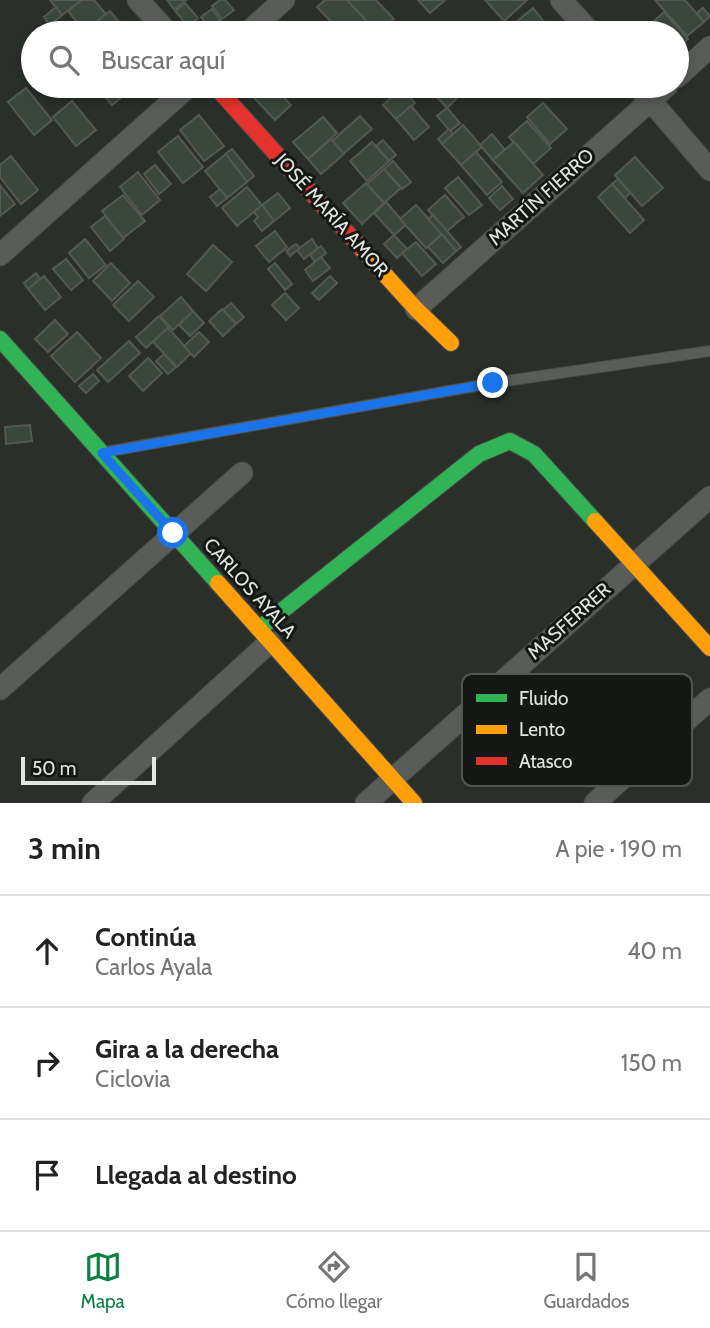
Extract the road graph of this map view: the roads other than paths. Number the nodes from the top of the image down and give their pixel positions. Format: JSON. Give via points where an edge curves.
{"nodes":[{"id":1,"x":138,"y":0,"type":"edge"},
{"id":2,"x":284,"y":0,"type":"edge"},
{"id":3,"x":561,"y":0,"type":"edge"},
{"id":4,"x":157,"y":21,"type":"edge"},
{"id":5,"x":260,"y":21,"type":"edge"},
{"id":6,"x":580,"y":21,"type":"edge"},
{"id":7,"x":710,"y":47,"type":"edge"},
{"id":8,"x":689,"y":66,"type":"edge"},
{"id":9,"x":176,"y":98,"type":"edge"},
{"id":10,"x":226,"y":98,"type":"edge"},
{"id":11,"x":644,"y":98,"type":"edge"},
{"id":12,"x":657,"y":98,"type":"edge"},
{"id":13,"x":710,"y":170,"type":"edge"},
{"id":14,"x":0,"y":256,"type":"edge"},
{"id":15,"x":416,"y":309,"type":"junction"},
{"id":16,"x":0,"y":339,"type":"edge"},
{"id":17,"x":451,"y":343,"type":"dead end"},
{"id":18,"x":710,"y":351,"type":"edge"},
{"id":19,"x":102,"y":453,"type":"junction"},
{"id":20,"x":242,"y":473,"type":"dead end"},
{"id":21,"x":710,"y":497,"type":"edge"},
{"id":22,"x":173,"y":533,"type":"junction"},
{"id":23,"x":634,"y":564,"type":"junction"},
{"id":24,"x":265,"y":636,"type":"junction"},
{"id":25,"x":710,"y":648,"type":"edge"},
{"id":26,"x":511,"y":674,"type":"edge"},
{"id":27,"x":0,"y":689,"type":"edge"},
{"id":28,"x":710,"y":699,"type":"edge"},
{"id":29,"x":692,"y":715,"type":"edge"},
{"id":30,"x":462,"y":717,"type":"edge"},
{"id":31,"x":393,"y":779,"type":"junction"},
{"id":32,"x":614,"y":786,"type":"edge"},
{"id":33,"x":93,"y":803,"type":"edge"},
{"id":34,"x":366,"y":803,"type":"edge"},
{"id":35,"x":414,"y":803,"type":"edge"},
{"id":36,"x":595,"y":803,"type":"edge"}],
"edges":[{"from":1,"to":4,"type":"street"},
{"from":2,"to":5,"type":"street"},
{"from":3,"to":6,"type":"street"},
{"from":7,"to":8,"type":"street"},
{"from":9,"to":14,"type":"street"},
{"from":10,"to":15,"type":"street","name":"JOSÉ MARÍA AMOR"},
{"from":11,"to":15,"type":"street","name":"MARTÍN FIERRO"},
{"from":12,"to":13,"type":"street"},
{"from":15,"to":17,"type":"street","name":"JOSÉ MARÍA AMOR"},
{"from":16,"to":19,"type":"street","name":"CARLOS AYALA"},
{"from":18,"to":19,"type":"lane","via":[[493,383]]},
{"from":19,"to":22,"type":"street","name":"CARLOS AYALA"},
{"from":20,"to":22,"type":"street"},
{"from":21,"to":23,"type":"street","name":"MASFERRER"},
{"from":22,"to":24,"type":"street","name":"CARLOS AYALA"},
{"from":22,"to":27,"type":"street"},
{"from":23,"to":24,"type":"street","via":[[534,454],[510,441],[479,454]]},
{"from":23,"to":25,"type":"street"},
{"from":23,"to":26,"type":"street","name":"MASFERRER"},
{"from":24,"to":31,"type":"street","name":"CARLOS AYALA"},
{"from":24,"to":33,"type":"street"},
{"from":28,"to":29,"type":"street"},
{"from":30,"to":31,"type":"street","name":"MASFERRER"},
{"from":31,"to":34,"type":"street","name":"MASFERRER"},
{"from":31,"to":35,"type":"street","name":"CARLOS AYALA"},
{"from":32,"to":36,"type":"street"}]}
